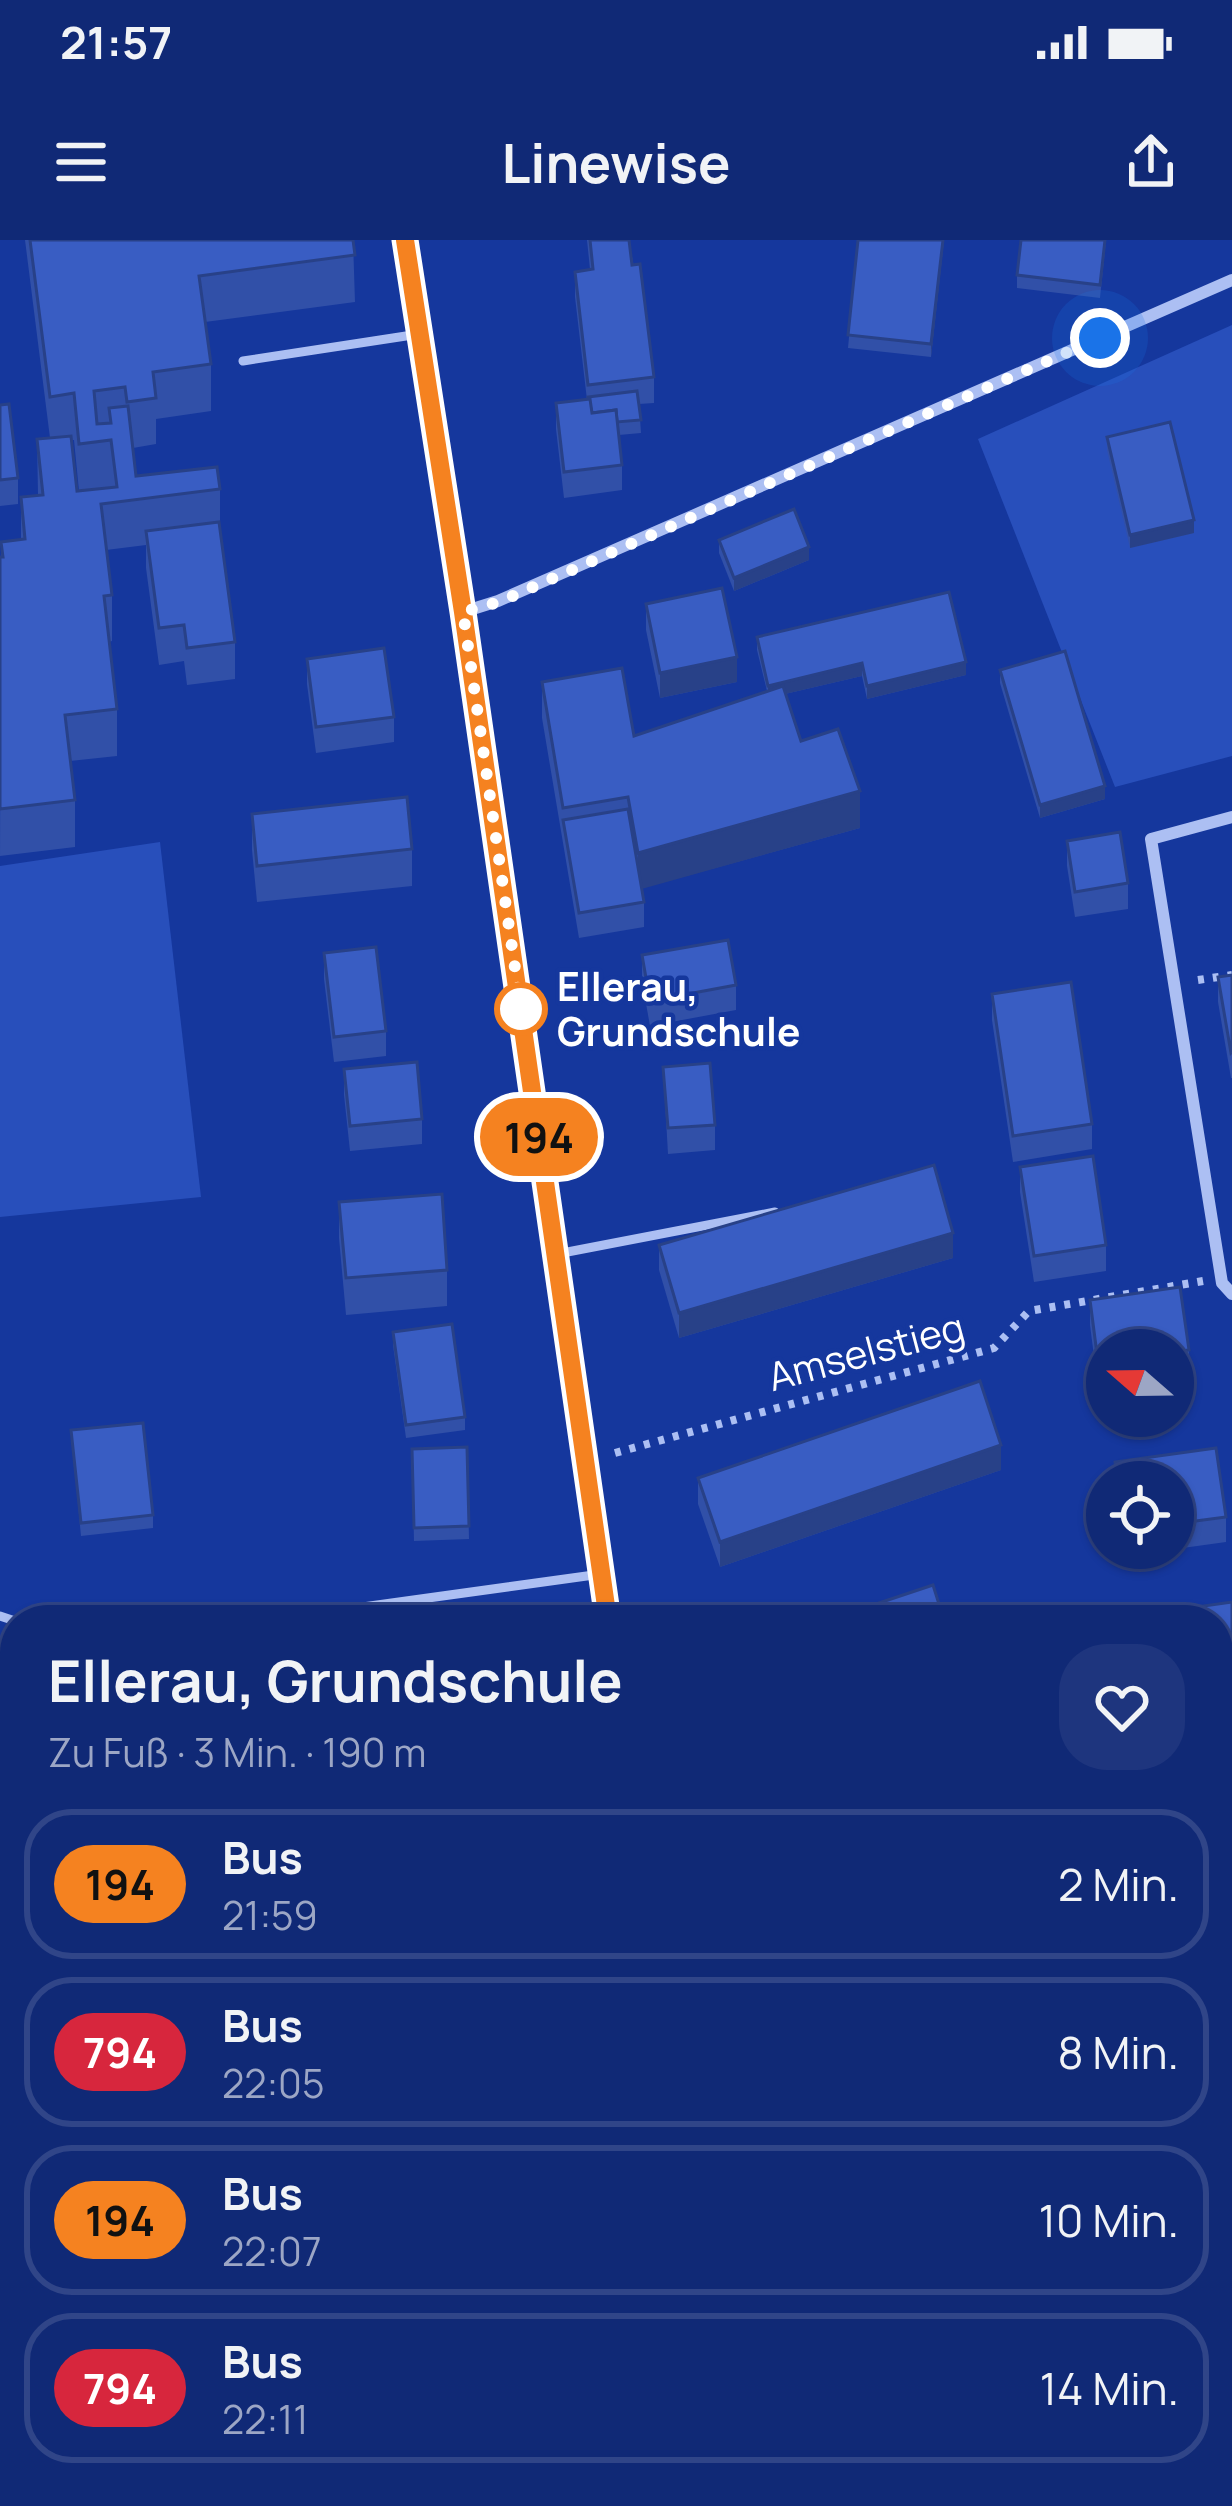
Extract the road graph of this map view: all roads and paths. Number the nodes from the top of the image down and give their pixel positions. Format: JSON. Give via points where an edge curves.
{"nodes":[{"id":1,"x":404,"y":240,"type":"edge"},
{"id":2,"x":1232,"y":280,"type":"edge"},
{"id":3,"x":419,"y":334,"type":"junction"},
{"id":4,"x":243,"y":361,"type":"dead end"},
{"id":5,"x":463,"y":612,"type":"junction"},
{"id":6,"x":1232,"y":817,"type":"edge"},
{"id":7,"x":1232,"y":975,"type":"edge"},
{"id":8,"x":1174,"y":983,"type":"junction"},
{"id":9,"x":779,"y":1211,"type":"edge"},
{"id":10,"x":556,"y":1254,"type":"junction"},
{"id":11,"x":1229,"y":1286,"type":"edge"},
{"id":12,"x":585,"y":1461,"type":"junction"},
{"id":13,"x":601,"y":1574,"type":"junction"},
{"id":14,"x":377,"y":1605,"type":"edge"},
{"id":15,"x":606,"y":1605,"type":"edge"}],
"edges":[{"from":1,"to":3,"type":"street"},
{"from":2,"to":5,"type":"street"},
{"from":3,"to":4,"type":"lane"},
{"from":3,"to":5,"type":"street"},
{"from":5,"to":10,"type":"street"},
{"from":6,"to":8,"type":"street","via":[[1150,839]]},
{"from":7,"to":8,"type":"path"},
{"from":8,"to":11,"type":"street"},
{"from":9,"to":10,"type":"lane"},
{"from":10,"to":12,"type":"street"},
{"from":11,"to":12,"type":"path","name":"Amselstieg","via":[[1200,1281],[1029,1311],[994,1348]]},
{"from":12,"to":13,"type":"street"},
{"from":13,"to":14,"type":"lane"},
{"from":13,"to":15,"type":"street"}]}
